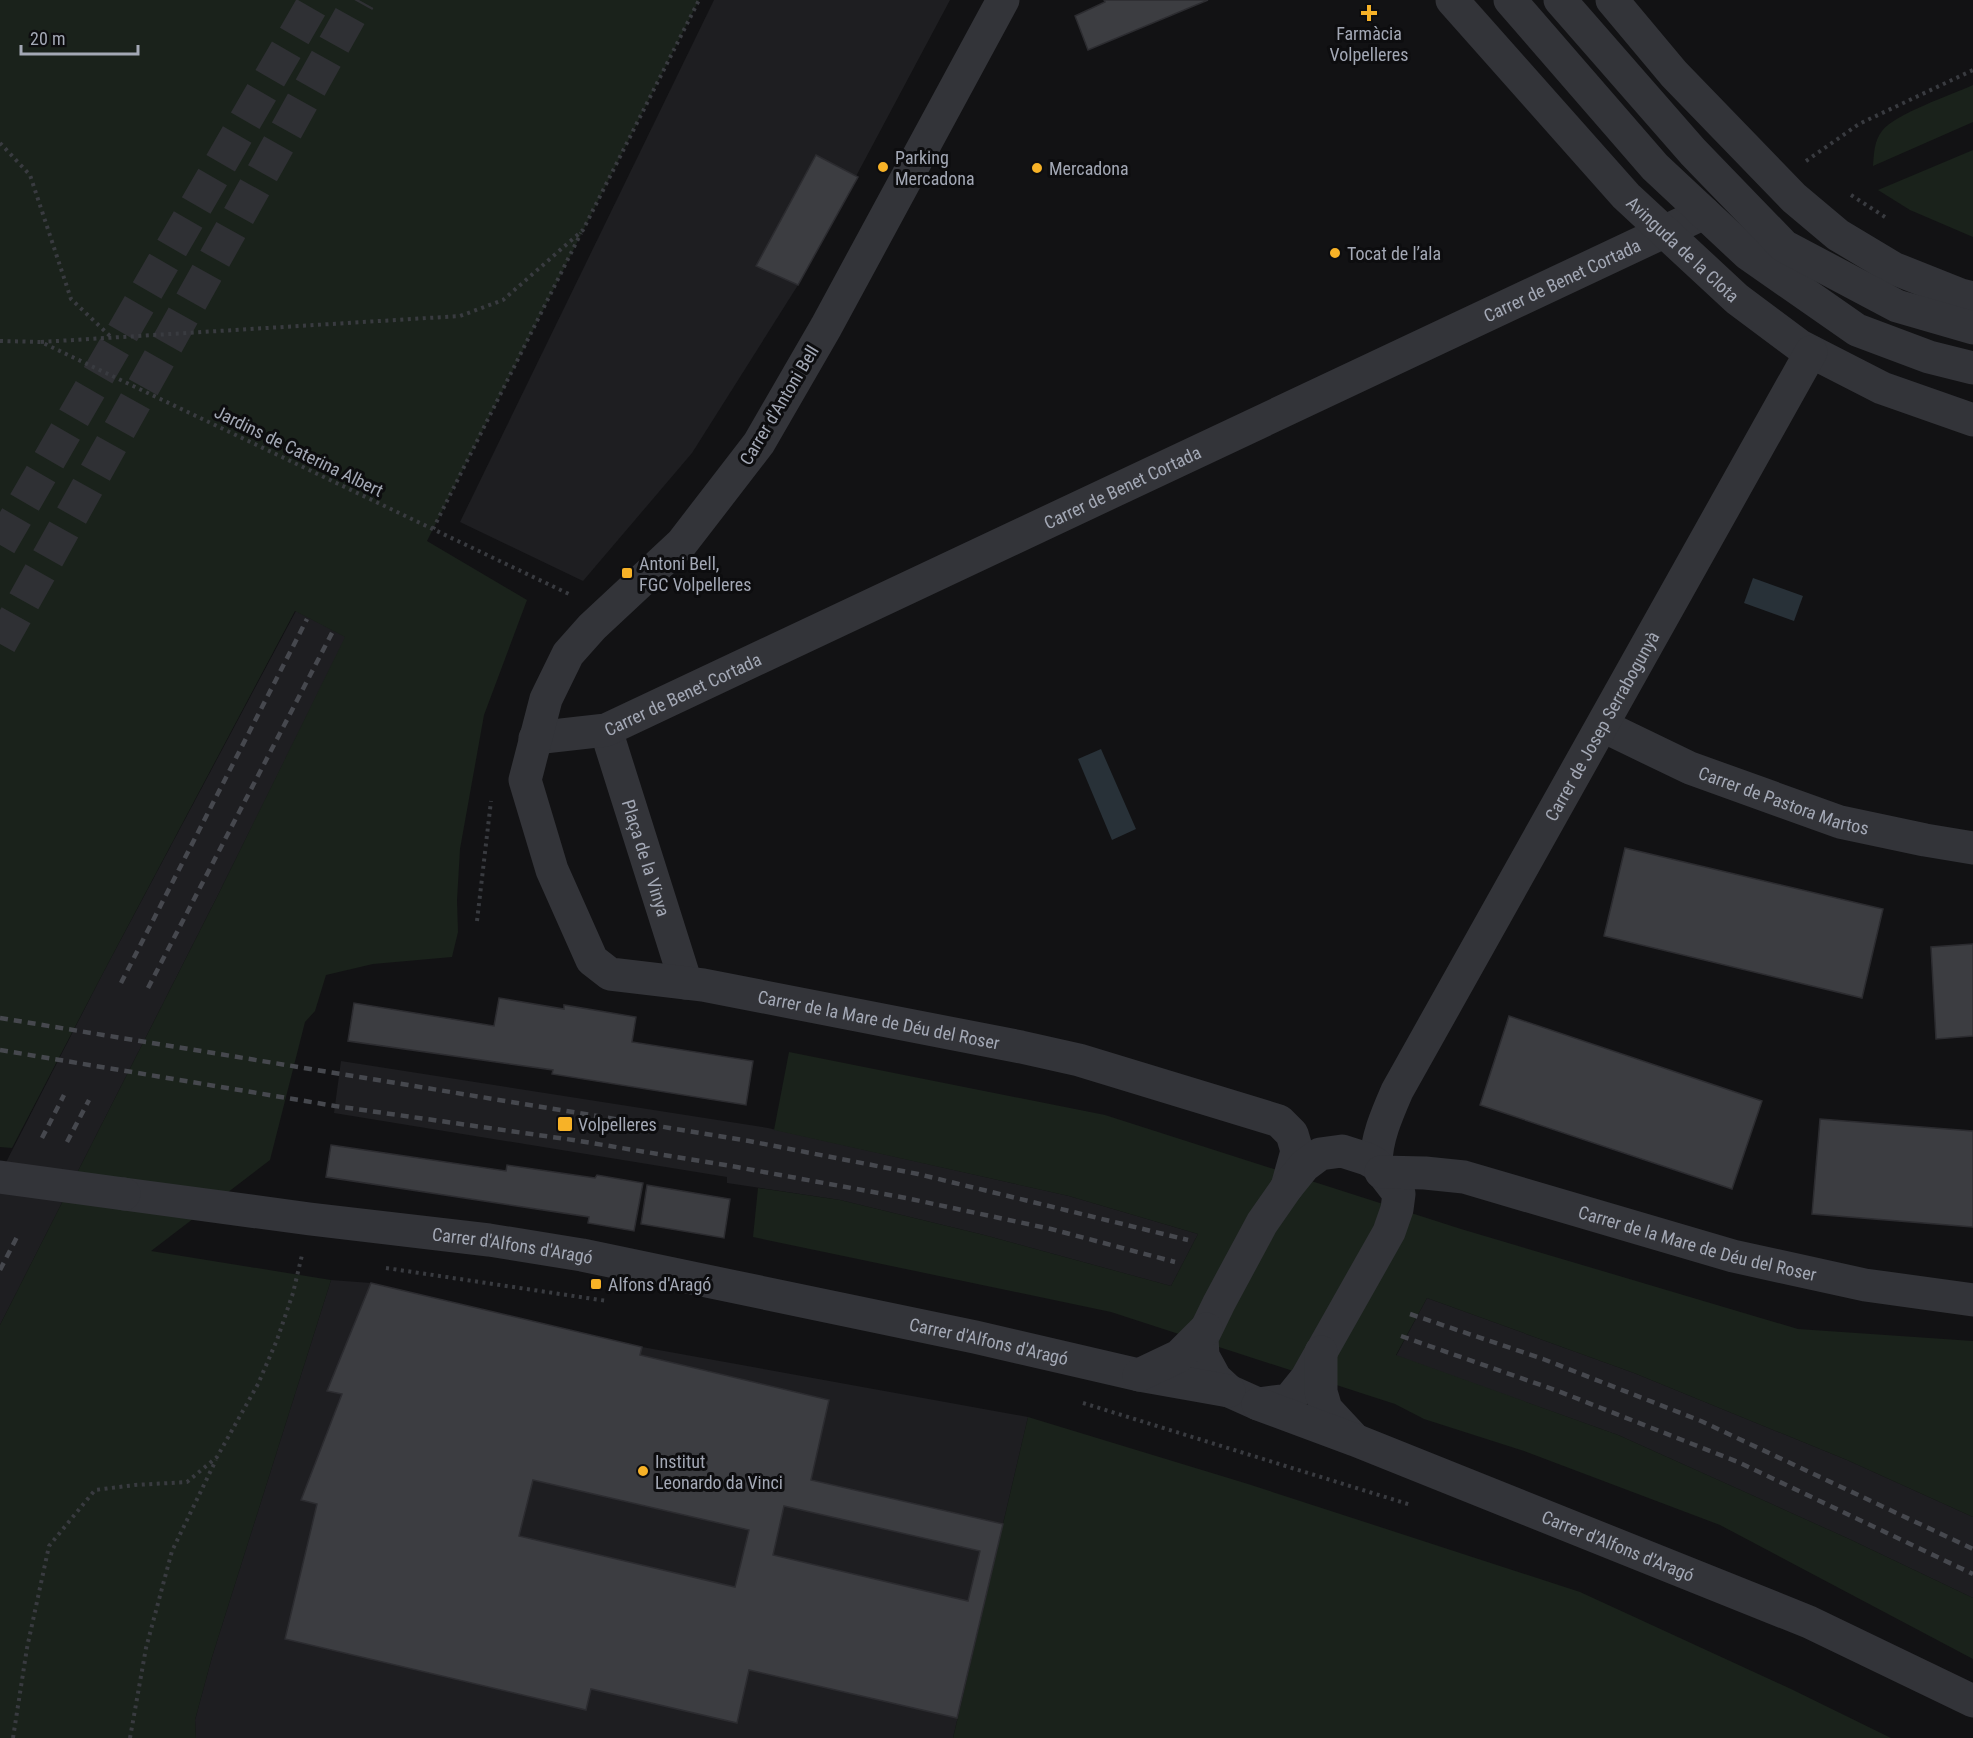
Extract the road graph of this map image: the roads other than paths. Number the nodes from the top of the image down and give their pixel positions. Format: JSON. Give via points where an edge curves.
{"nodes":[{"id":1,"x":1002,"y":0,"type":"edge"},
{"id":2,"x":1452,"y":0,"type":"edge"},
{"id":3,"x":1510,"y":0,"type":"edge"},
{"id":4,"x":1560,"y":0,"type":"edge"},
{"id":5,"x":1612,"y":0,"type":"edge"},
{"id":6,"x":1704,"y":213,"type":"junction"},
{"id":7,"x":1663,"y":231,"type":"junction"},
{"id":8,"x":1973,"y":298,"type":"edge"},
{"id":9,"x":1973,"y":328,"type":"edge"},
{"id":10,"x":1811,"y":352,"type":"junction"},
{"id":11,"x":1973,"y":368,"type":"edge"},
{"id":12,"x":1973,"y":420,"type":"edge"},
{"id":13,"x":1603,"y":726,"type":"junction"},
{"id":14,"x":606,"y":730,"type":"junction"},
{"id":15,"x":534,"y":738,"type":"junction"},
{"id":16,"x":525,"y":780,"type":"joint"},
{"id":17,"x":1973,"y":848,"type":"edge"},
{"id":18,"x":686,"y":983,"type":"junction"},
{"id":19,"x":1393,"y":1100,"type":"junction"},
{"id":20,"x":1342,"y":1151,"type":"junction"},
{"id":21,"x":0,"y":1177,"type":"edge"},
{"id":22,"x":1385,"y":1177,"type":"junction"},
{"id":23,"x":1287,"y":1187,"type":"junction"},
{"id":24,"x":1973,"y":1300,"type":"edge"},
{"id":25,"x":1206,"y":1329,"type":"junction"},
{"id":26,"x":1321,"y":1352,"type":"junction"},
{"id":27,"x":1139,"y":1375,"type":"junction"},
{"id":28,"x":1229,"y":1391,"type":"junction"},
{"id":29,"x":1258,"y":1404,"type":"junction"},
{"id":30,"x":1355,"y":1440,"type":"junction"},
{"id":31,"x":1973,"y":1701,"type":"edge"}],
"edges":[{"from":1,"to":15,"type":"street","name":"Carrer d'Antoni Bell","via":[[759,443],[682,543],[568,654],[546,699]]},
{"from":2,"to":7,"type":"street","name":"Avinguda de la Clota","via":[[1626,196]]},
{"from":3,"to":6,"type":"street","via":[[1655,167]]},
{"from":4,"to":9,"type":"street","via":[[1693,152],[1785,246],[1897,306]]},
{"from":5,"to":8,"type":"street","via":[[1674,74],[1773,178],[1838,235],[1893,268]]},
{"from":6,"to":7,"type":"street","name":"Carrer de Benet Cortada"},
{"from":6,"to":11,"type":"street","via":[[1748,254],[1857,330],[1929,357]]},
{"from":7,"to":10,"type":"street","name":"Avinguda de la Clota","via":[[1737,299]]},
{"from":7,"to":14,"type":"street","name":"Carrer de Benet Cortada"},
{"from":10,"to":12,"type":"street","name":"Avinguda de la Clota","via":[[1882,388]]},
{"from":10,"to":13,"type":"street","name":"Carrer de Josep Serrabogunyà"},
{"from":13,"to":17,"type":"street","name":"Carrer de Pastora Martos","via":[[1690,768],[1840,822]]},
{"from":13,"to":19,"type":"street","name":"Carrer de Josep Serrabogunyà"},
{"from":14,"to":15,"type":"street","name":"Carrer de Benet Cortada"},
{"from":14,"to":18,"type":"street","name":"Plaça de la Vinya"},
{"from":15,"to":16,"type":"street","name":"Carrer d'Antoni Bell"},
{"from":16,"to":18,"type":"street","name":"Carrer de la Mare de Déu del Roser","via":[[552,870],[592,960],[610,974]]},
{"from":18,"to":23,"type":"street","name":"Carrer de la Mare de Déu del Roser","via":[[1079,1060],[1279,1121],[1292,1134],[1297,1151]]},
{"from":19,"to":20,"type":"street","name":"Carrer de Josep Serrabogunyà","via":[[1372,1130],[1359,1143]]},
{"from":19,"to":22,"type":"street","name":"Carrer de Josep Serrabogunyà","via":[[1377,1145]]},
{"from":20,"to":22,"type":"street","via":[[1367,1159]]},
{"from":20,"to":23,"type":"street","name":"Carrer de Josep Serrabogunyà","via":[[1320,1154]]},
{"from":21,"to":27,"type":"street","name":"Carrer d'Alfons d'Aragó","bridge":true,"via":[[489,1239],[582,1255]]},
{"from":22,"to":24,"type":"street","name":"Carrer de la Mare de Déu del Roser","via":[[1425,1173],[1464,1178],[1733,1256],[1865,1285]]},
{"from":22,"to":26,"type":"street","name":"Carrer de Josep Serrabogunyà","via":[[1397,1209],[1389,1232]]},
{"from":23,"to":25,"type":"street","via":[[1262,1223]]},
{"from":25,"to":27,"type":"street","via":[[1179,1356]]},
{"from":25,"to":28,"type":"street","via":[[1203,1356],[1215,1378]]},
{"from":26,"to":29,"type":"street","name":"Carrer de Josep Serrabogunyà","via":[[1289,1400]]},
{"from":26,"to":30,"type":"street","via":[[1321,1392],[1326,1409]]},
{"from":27,"to":28,"type":"street","name":"Carrer d'Alfons d'Aragó"},
{"from":28,"to":29,"type":"street","name":"Carrer d'Alfons d'Aragó"},
{"from":29,"to":30,"type":"street","name":"Carrer d'Alfons d'Aragó"},
{"from":30,"to":31,"type":"street","name":"Carrer d'Alfons d'Aragó","via":[[1809,1622]]}]}
